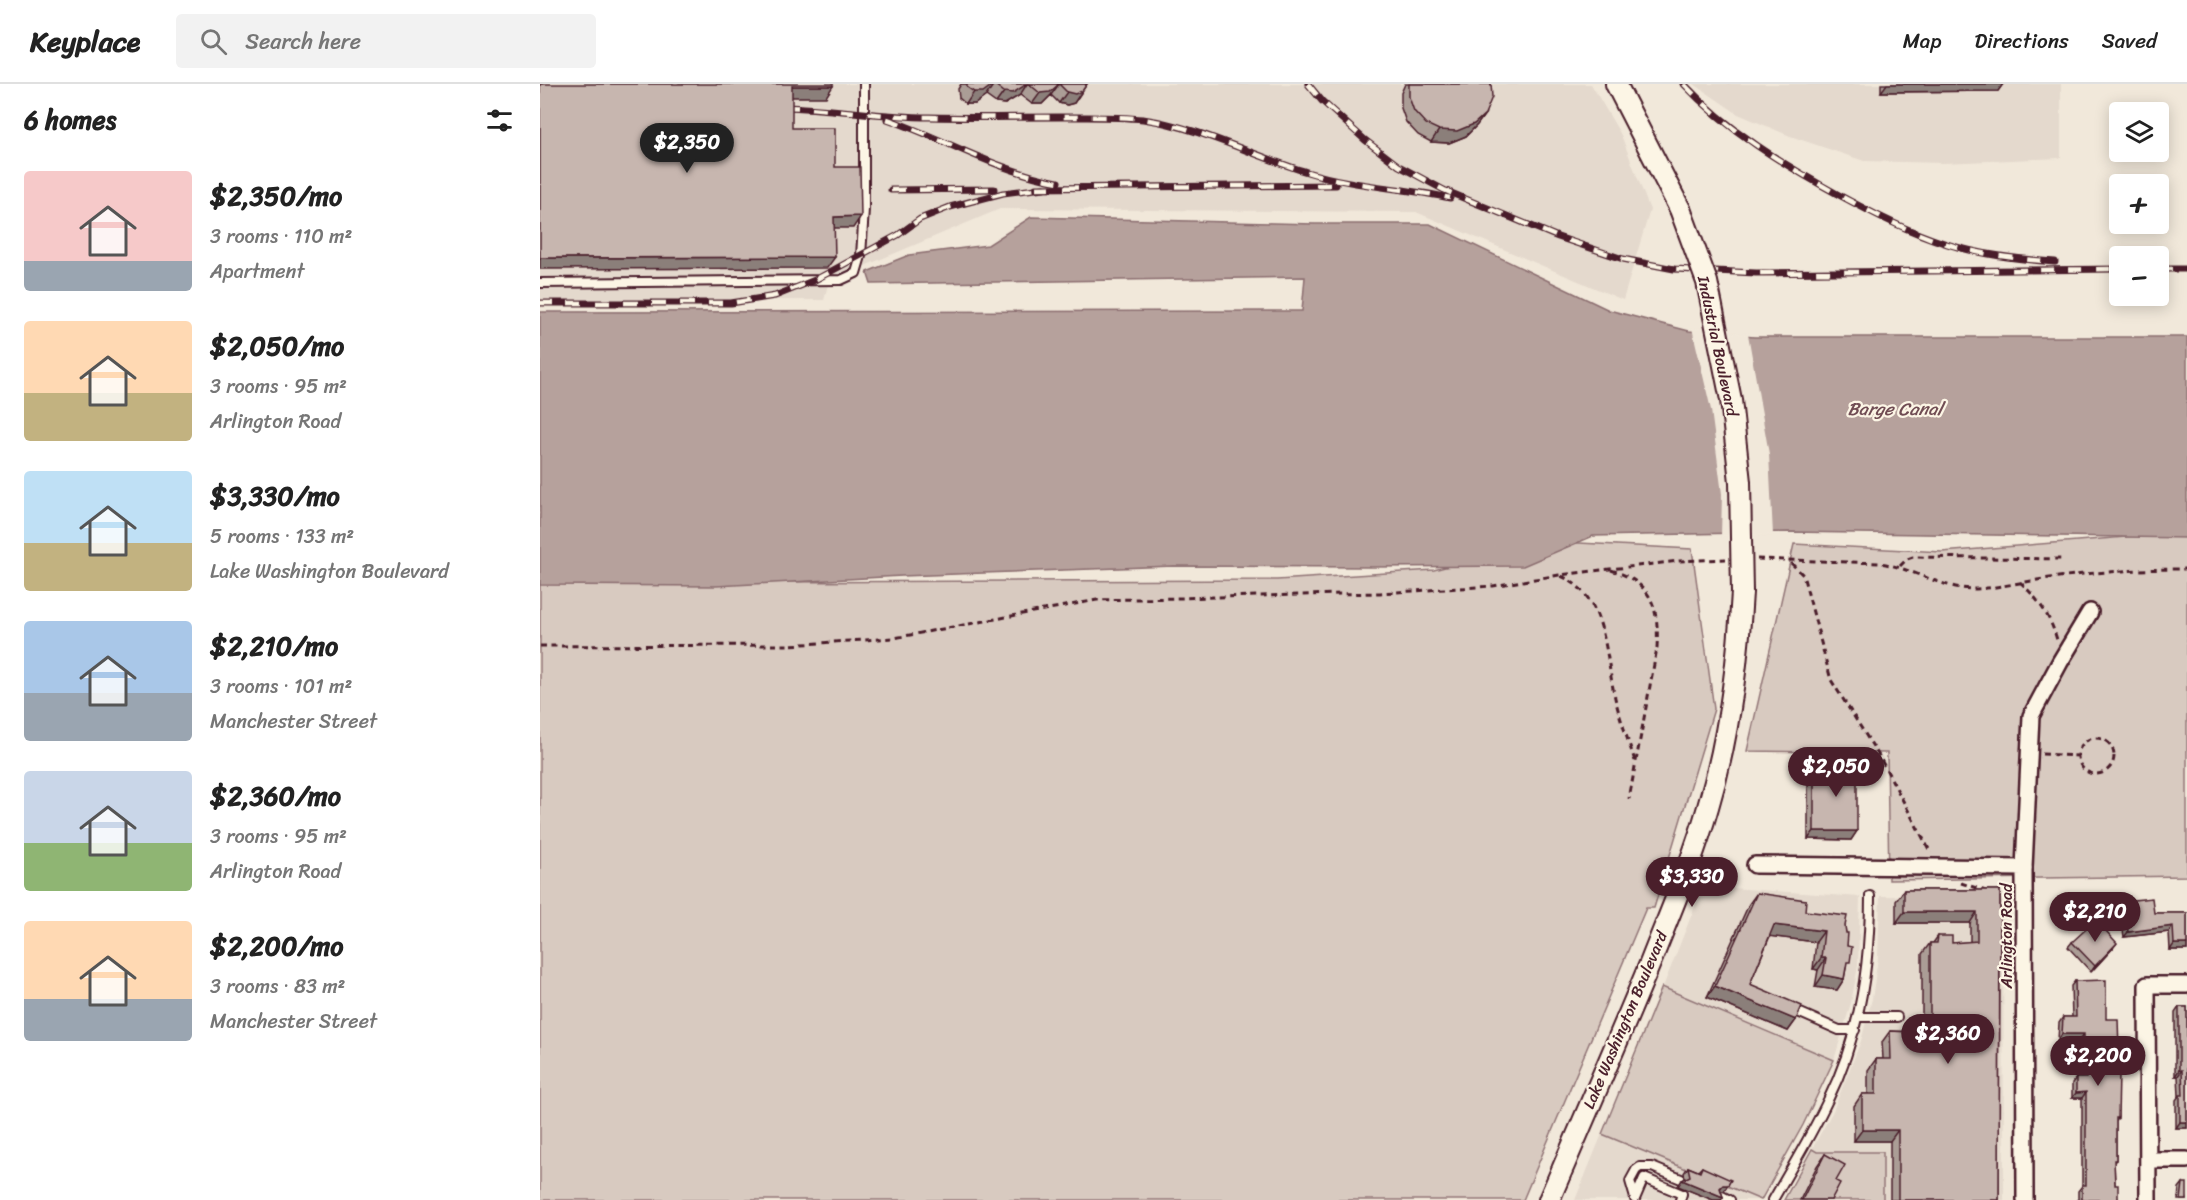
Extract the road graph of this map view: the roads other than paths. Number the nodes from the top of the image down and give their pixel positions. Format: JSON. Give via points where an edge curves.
{"nodes":[{"id":1,"x":864,"y":84,"type":"edge"},
{"id":2,"x":1616,"y":84,"type":"edge"},
{"id":3,"x":540,"y":283,"type":"edge"},
{"id":4,"x":1742,"y":591,"type":"joint"},
{"id":5,"x":2090,"y":612,"type":"dead end"},
{"id":6,"x":1755,"y":865,"type":"dead end"},
{"id":7,"x":2024,"y":868,"type":"junction"},
{"id":8,"x":1870,"y":896,"type":"dead end"},
{"id":9,"x":2187,"y":985,"type":"edge"},
{"id":10,"x":1798,"y":1011,"type":"edge"},
{"id":11,"x":1858,"y":1017,"type":"junction"},
{"id":12,"x":1897,"y":1017,"type":"dead end"},
{"id":13,"x":1855,"y":1030,"type":"junction"},
{"id":14,"x":2149,"y":1160,"type":"junction"},
{"id":15,"x":2187,"y":1160,"type":"edge"},
{"id":16,"x":1681,"y":1179,"type":"edge"},
{"id":17,"x":1635,"y":1199,"type":"edge"},
{"id":18,"x":1549,"y":1200,"type":"edge"},
{"id":19,"x":1680,"y":1200,"type":"edge"},
{"id":20,"x":1773,"y":1200,"type":"edge"},
{"id":21,"x":2025,"y":1200,"type":"edge"},
{"id":22,"x":2148,"y":1200,"type":"edge"}],
"edges":[{"from":1,"to":3,"type":"lane","via":[[864,209],[856,273],[841,280]]},
{"from":2,"to":4,"type":"main road","name":"Industrial Boulevard","bridge":true,"via":[[1680,209],[1707,282],[1731,400],[1740,483]]},
{"from":4,"to":18,"type":"main road","name":"Lake Washington Boulevard","via":[[1739,651],[1726,733],[1708,807],[1667,921]]},
{"from":5,"to":7,"type":"street","via":[[2031,716]]},
{"from":6,"to":7,"type":"street","name":"Arlington Road"},
{"from":7,"to":21,"type":"street","name":"Arlington Road"},
{"from":8,"to":11,"type":"lane","via":[[1869,961]]},
{"from":9,"to":14,"type":"street","via":[[2147,985]]},
{"from":10,"to":13,"type":"lane","via":[[1839,1030]]},
{"from":11,"to":12,"type":"lane"},
{"from":11,"to":13,"type":"lane"},
{"from":13,"to":20,"type":"lane","via":[[1829,1099]]},
{"from":14,"to":15,"type":"street"},
{"from":14,"to":22,"type":"street"},
{"from":16,"to":17,"type":"lane","via":[[1652,1167],[1640,1167],[1630,1181]]},
{"from":17,"to":19,"type":"lane","via":[[1644,1178],[1682,1194]]}]}
